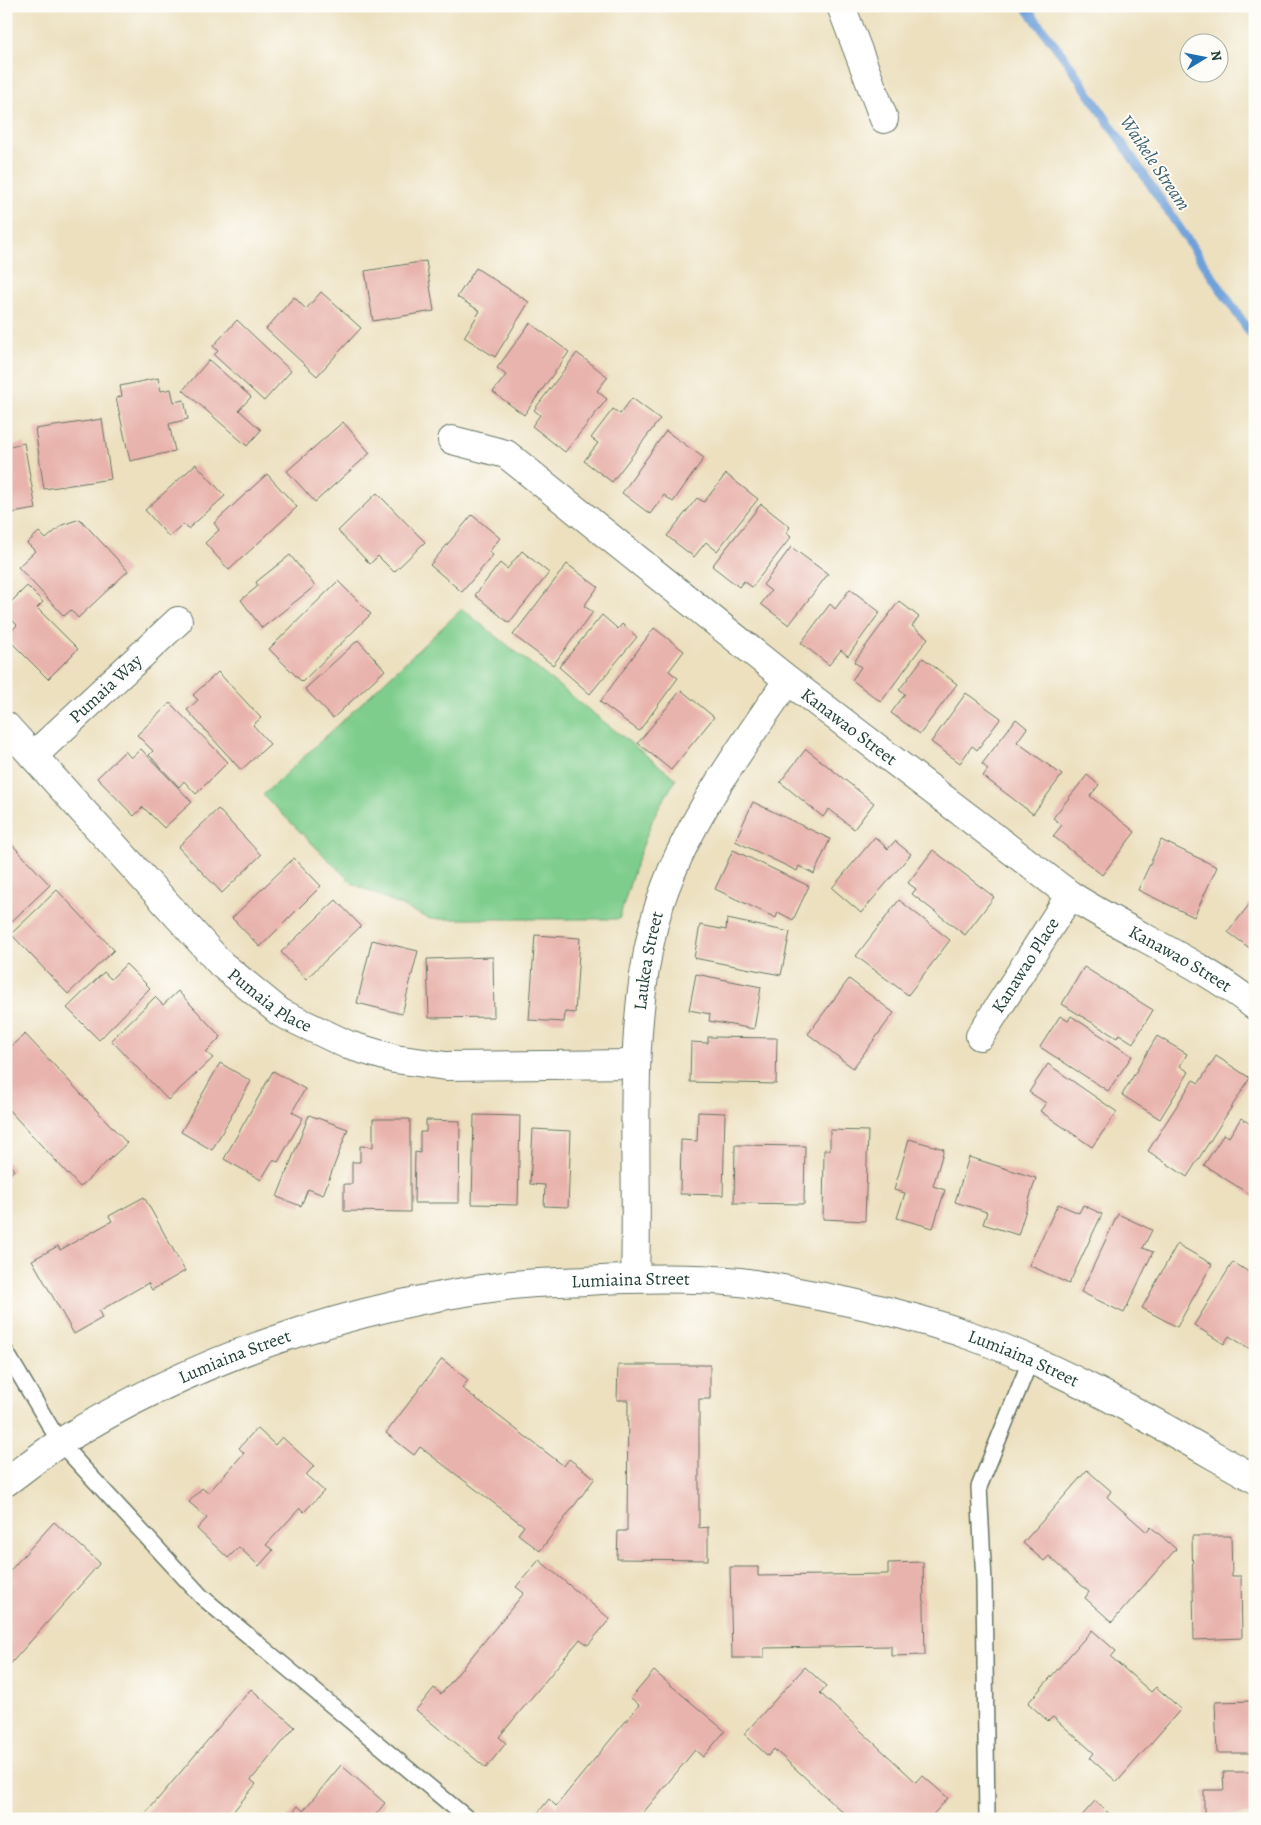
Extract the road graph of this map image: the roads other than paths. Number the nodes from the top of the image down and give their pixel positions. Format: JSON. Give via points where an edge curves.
{"nodes":[{"id":1,"x":841,"y":6,"type":"edge"},
{"id":2,"x":884,"y":118,"type":"dead end"},
{"id":3,"x":452,"y":440,"type":"dead end"},
{"id":4,"x":178,"y":621,"type":"dead end"},
{"id":5,"x":788,"y":680,"type":"junction"},
{"id":6,"x":6,"y":726,"type":"edge"},
{"id":7,"x":33,"y":756,"type":"junction"},
{"id":8,"x":1070,"y":895,"type":"junction"},
{"id":9,"x":1255,"y":1006,"type":"edge"},
{"id":10,"x":980,"y":1036,"type":"dead end"},
{"id":11,"x":636,"y":1064,"type":"junction"},
{"id":12,"x":635,"y":1278,"type":"junction"},
{"id":13,"x":6,"y":1352,"type":"edge"},
{"id":14,"x":1031,"y":1359,"type":"junction"},
{"id":15,"x":60,"y":1443,"type":"junction"},
{"id":16,"x":1255,"y":1479,"type":"edge"},
{"id":17,"x":6,"y":1482,"type":"edge"},
{"id":18,"x":468,"y":1819,"type":"edge"},
{"id":19,"x":987,"y":1819,"type":"edge"}],
"edges":[{"from":1,"to":2,"type":"street"},
{"from":3,"to":5,"type":"street","name":"Kanawao Street","via":[[506,454]]},
{"from":4,"to":7,"type":"street","name":"Pumaia Way"},
{"from":5,"to":8,"type":"street","name":"Kanawao Street"},
{"from":5,"to":11,"type":"street","name":"Laukea Street","via":[[726,769],[671,874],[653,927],[640,1005]]},
{"from":6,"to":7,"type":"street","name":"Pumaia Place"},
{"from":7,"to":11,"type":"street","name":"Pumaia Place","via":[[221,964],[281,1013],[348,1045],[396,1059],[446,1066]]},
{"from":8,"to":9,"type":"street","name":"Kanawao Street","via":[[1110,921],[1184,957]]},
{"from":8,"to":10,"type":"street","name":"Kanawao Place"},
{"from":11,"to":12,"type":"street","name":"Laukea Street"},
{"from":12,"to":14,"type":"street","name":"Lumiaina Street","via":[[741,1282],[823,1296],[912,1317]]},
{"from":12,"to":15,"type":"street","name":"Lumiaina Street","via":[[514,1284],[373,1310],[280,1338],[205,1367]]},
{"from":13,"to":15,"type":"lane"},
{"from":14,"to":16,"type":"street","name":"Lumiaina Street","via":[[1111,1397]]},
{"from":14,"to":19,"type":"lane","via":[[979,1487],[984,1581]]},
{"from":15,"to":17,"type":"street","name":"Lumiaina Street"},
{"from":15,"to":18,"type":"lane","via":[[202,1597]]}]}
